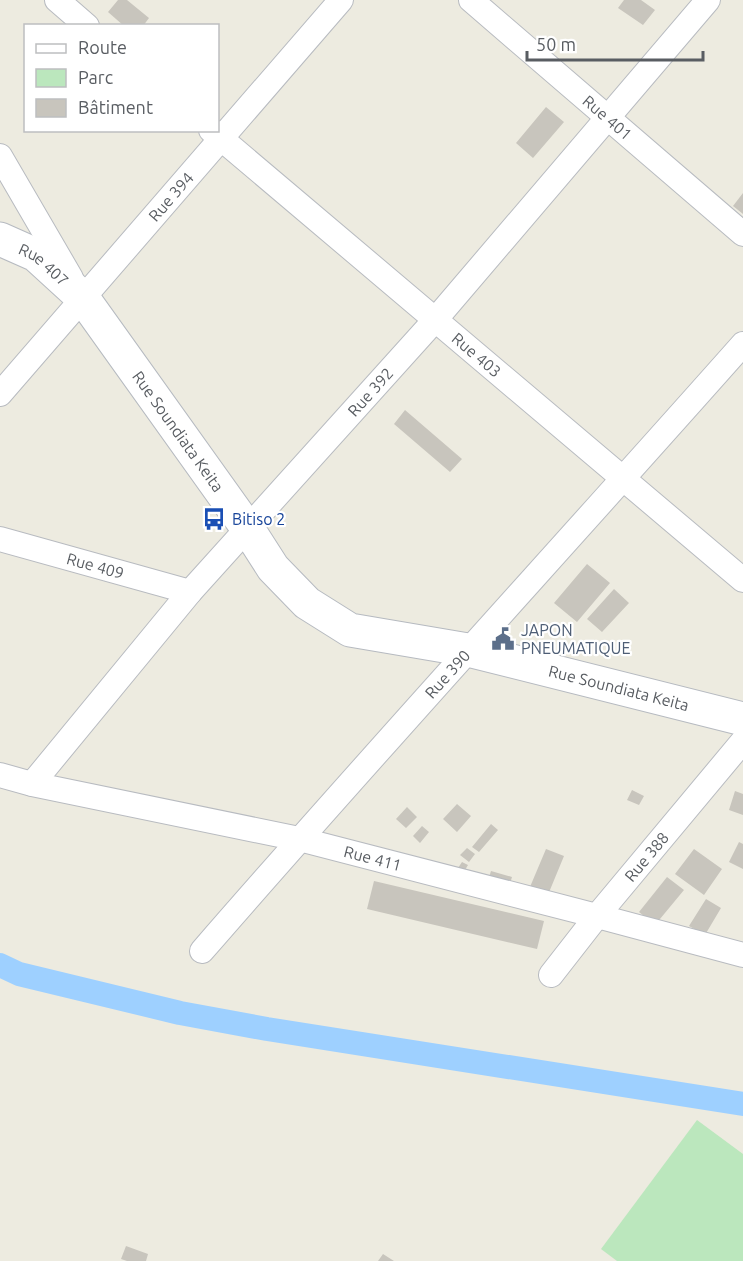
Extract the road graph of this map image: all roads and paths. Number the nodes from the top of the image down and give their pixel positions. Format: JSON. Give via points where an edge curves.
{"nodes":[{"id":1,"x":57,"y":0,"type":"edge"},
{"id":2,"x":341,"y":0,"type":"edge"},
{"id":3,"x":471,"y":0,"type":"edge"},
{"id":4,"x":708,"y":0,"type":"edge"},
{"id":5,"x":85,"y":24,"type":"edge"},
{"id":6,"x":608,"y":118,"type":"junction"},
{"id":7,"x":219,"y":132,"type":"edge"},
{"id":8,"x":216,"y":135,"type":"edge"},
{"id":9,"x":0,"y":156,"type":"edge"},
{"id":10,"x":743,"y":234,"type":"edge"},
{"id":11,"x":0,"y":239,"type":"edge"},
{"id":12,"x":83,"y":298,"type":"junction"},
{"id":13,"x":435,"y":320,"type":"junction"},
{"id":14,"x":743,"y":344,"type":"edge"},
{"id":15,"x":0,"y":394,"type":"edge"},
{"id":16,"x":623,"y":479,"type":"junction"},
{"id":17,"x":248,"y":529,"type":"junction"},
{"id":18,"x":0,"y":539,"type":"edge"},
{"id":19,"x":743,"y":580,"type":"edge"},
{"id":20,"x":190,"y":592,"type":"junction"},
{"id":21,"x":468,"y":650,"type":"junction"},
{"id":22,"x":743,"y":719,"type":"edge"},
{"id":23,"x":743,"y":741,"type":"edge"},
{"id":24,"x":0,"y":776,"type":"edge"},
{"id":25,"x":32,"y":784,"type":"junction"},
{"id":26,"x":299,"y":839,"type":"junction"},
{"id":27,"x":597,"y":916,"type":"junction"},
{"id":28,"x":202,"y":951,"type":"dead end"},
{"id":29,"x":743,"y":955,"type":"edge"},
{"id":30,"x":550,"y":975,"type":"dead end"}],
"edges":[{"from":1,"to":5,"type":"street"},
{"from":2,"to":7,"type":"street","name":"Rue 394"},
{"from":3,"to":6,"type":"street","name":"Rue 401"},
{"from":4,"to":6,"type":"street","name":"Rue 392"},
{"from":6,"to":10,"type":"street","name":"Rue 401"},
{"from":6,"to":13,"type":"street","name":"Rue 392"},
{"from":8,"to":12,"type":"street","name":"Rue 394"},
{"from":8,"to":13,"type":"street","name":"Rue 403"},
{"from":9,"to":12,"type":"street"},
{"from":11,"to":12,"type":"main road","name":"Rue 407","via":[[36,255]]},
{"from":12,"to":15,"type":"street","name":"Rue 394"},
{"from":12,"to":17,"type":"main road","name":"Rue Soundiata Keita"},
{"from":13,"to":16,"type":"street","name":"Rue 403"},
{"from":13,"to":17,"type":"street","name":"Rue 392"},
{"from":14,"to":16,"type":"street","name":"Rue 390"},
{"from":16,"to":19,"type":"street","name":"Rue 403"},
{"from":16,"to":21,"type":"street","name":"Rue 390"},
{"from":17,"to":20,"type":"street","name":"Rue 392"},
{"from":17,"to":21,"type":"main road","name":"Rue Soundiata Keita","via":[[273,568],[307,603],[350,630]]},
{"from":18,"to":20,"type":"street","name":"Rue 409"},
{"from":20,"to":25,"type":"street","name":"Rue 392"},
{"from":21,"to":22,"type":"main road","name":"Rue Soundiata Keita"},
{"from":21,"to":26,"type":"street","name":"Rue 390"},
{"from":23,"to":27,"type":"street","name":"Rue 388"},
{"from":24,"to":25,"type":"street","name":"Rue 411"},
{"from":25,"to":26,"type":"street","name":"Rue 411"},
{"from":26,"to":27,"type":"street","name":"Rue 411"},
{"from":26,"to":28,"type":"street","name":"Rue 390"},
{"from":27,"to":29,"type":"street","name":"Rue 411"},
{"from":27,"to":30,"type":"street","name":"Rue 388"}]}
